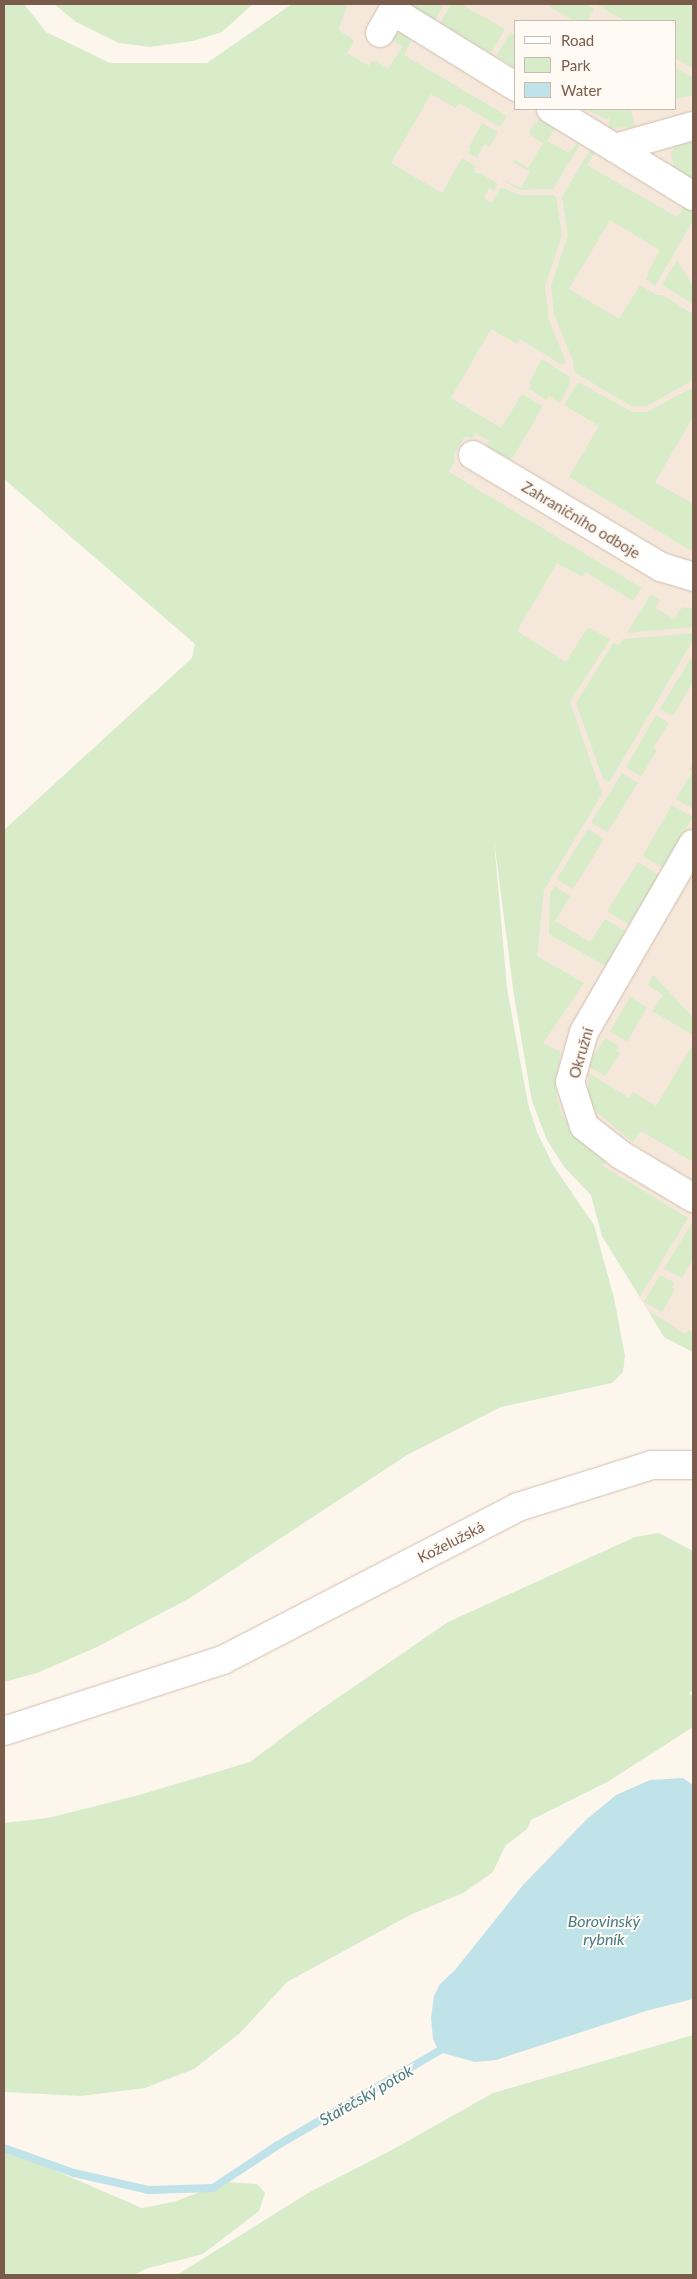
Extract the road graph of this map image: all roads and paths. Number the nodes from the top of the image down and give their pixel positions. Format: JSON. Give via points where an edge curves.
{"nodes":[{"id":1,"x":390,"y":16,"type":"edge"},
{"id":2,"x":514,"y":86,"type":"edge"},
{"id":3,"x":554,"y":110,"type":"edge"},
{"id":4,"x":693,"y":126,"type":"edge"},
{"id":5,"x":614,"y":148,"type":"junction"},
{"id":6,"x":693,"y":196,"type":"edge"},
{"id":7,"x":473,"y":454,"type":"dead end"},
{"id":8,"x":693,"y":577,"type":"edge"},
{"id":9,"x":693,"y":844,"type":"edge"},
{"id":10,"x":693,"y":1198,"type":"edge"},
{"id":11,"x":693,"y":1465,"type":"edge"},
{"id":12,"x":4,"y":1731,"type":"edge"}],
"edges":[{"from":1,"to":2,"type":"street"},
{"from":3,"to":5,"type":"street"},
{"from":4,"to":5,"type":"street"},
{"from":5,"to":6,"type":"street"},
{"from":7,"to":8,"type":"street","name":"Zahraničního odboje","via":[[661,567]]},
{"from":9,"to":10,"type":"street","name":"Okružní","via":[[584,1032],[570,1082],[584,1126],[621,1155]]},
{"from":11,"to":12,"type":"street","name":"Koželužská","via":[[652,1465],[518,1507],[223,1660]]}]}
